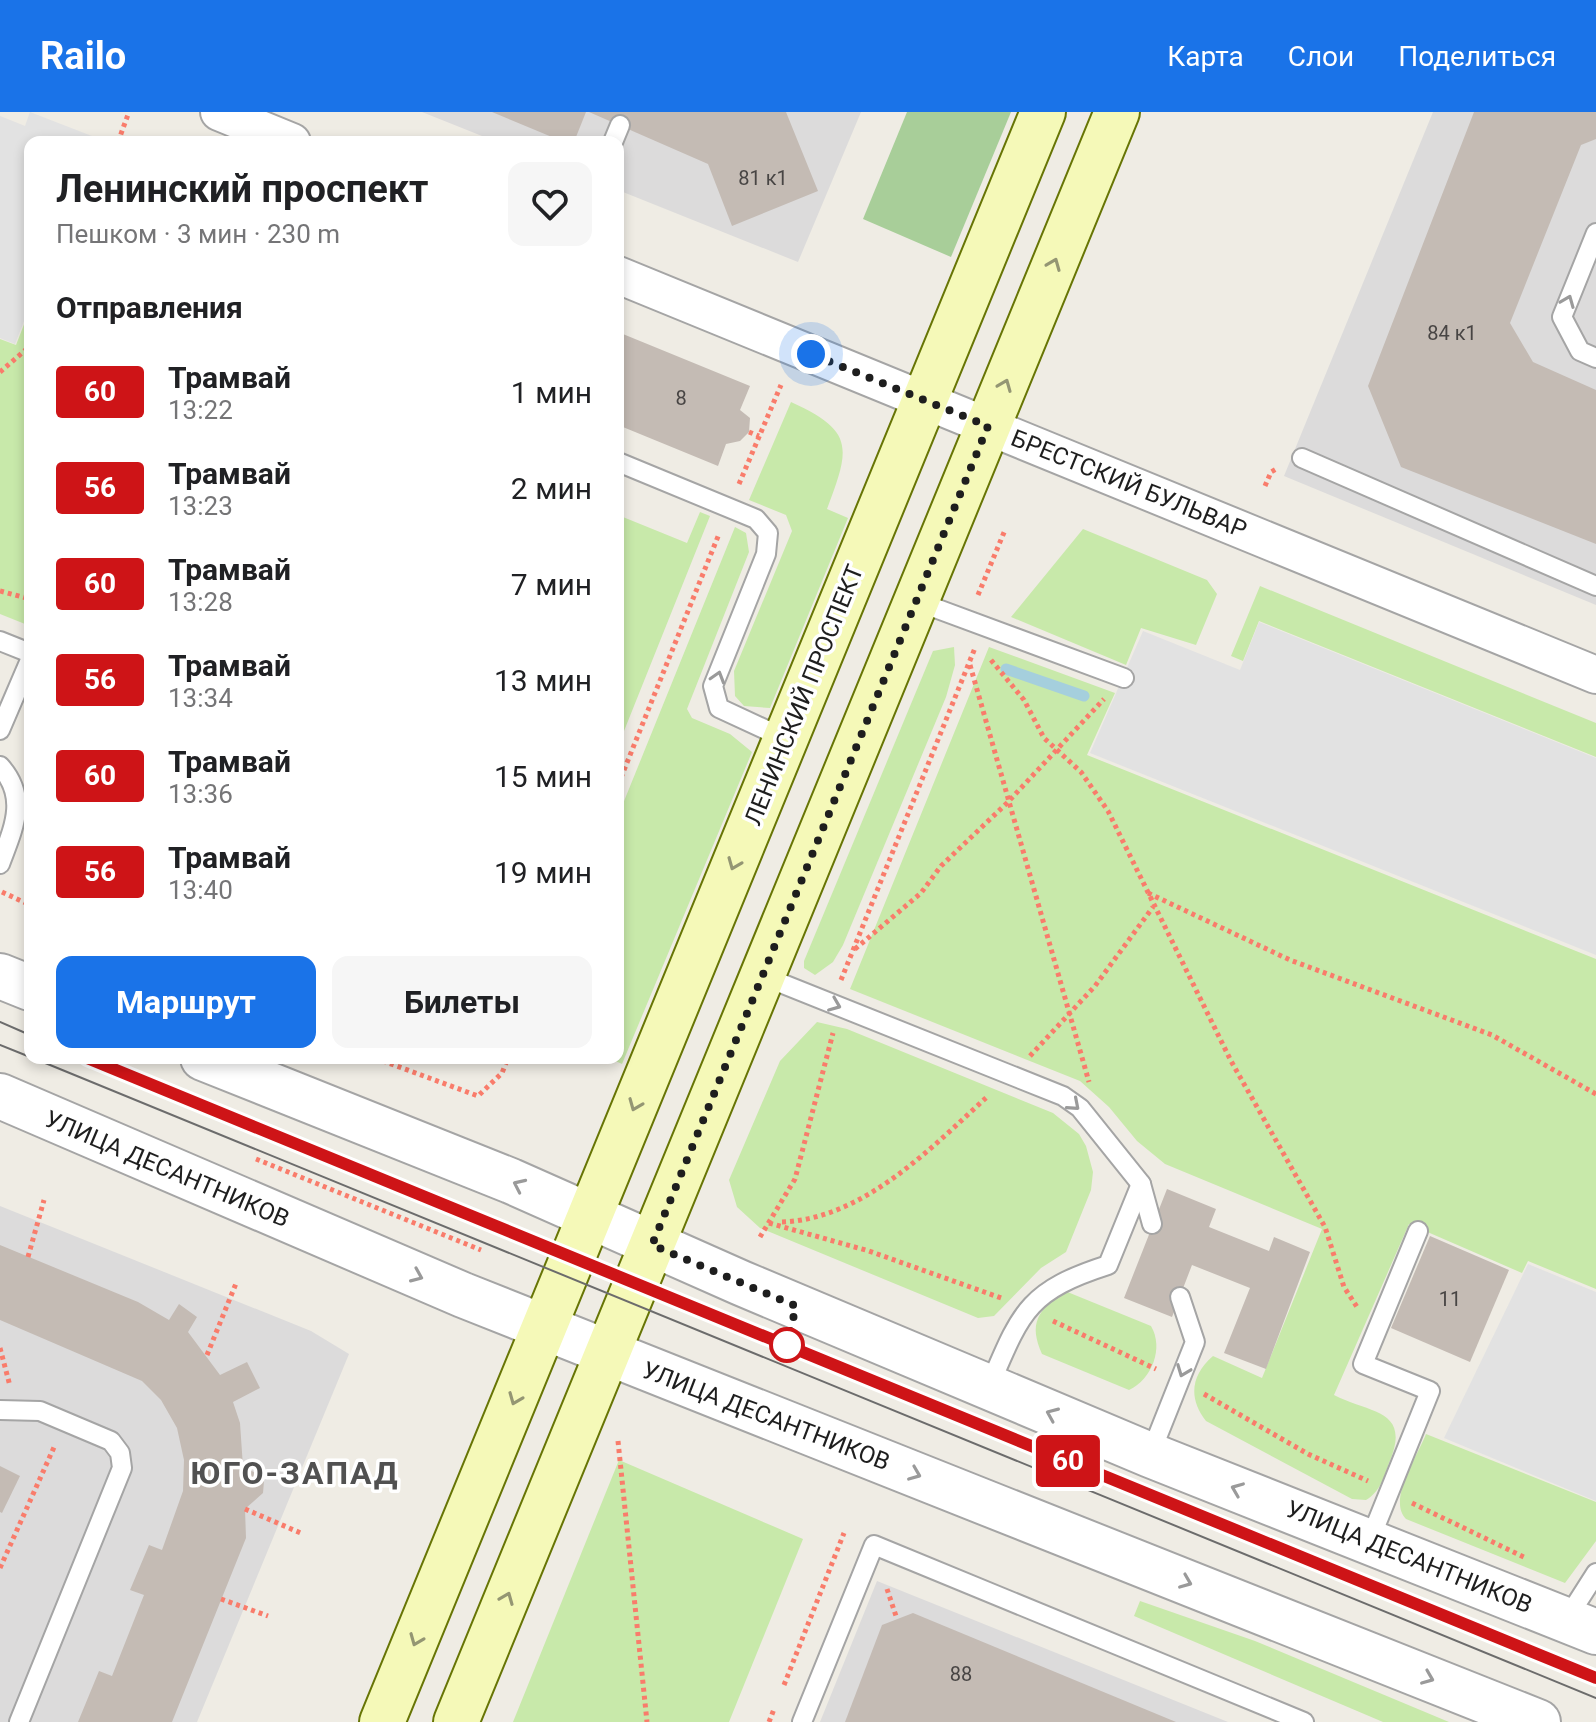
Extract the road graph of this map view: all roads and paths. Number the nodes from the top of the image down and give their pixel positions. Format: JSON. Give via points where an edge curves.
{"nodes":[{"id":1,"x":129,"y":112,"type":"edge"},
{"id":2,"x":219,"y":112,"type":"edge"},
{"id":3,"x":1043,"y":112,"type":"edge"},
{"id":4,"x":1117,"y":112,"type":"edge"},
{"id":5,"x":120,"y":136,"type":"edge"},
{"id":6,"x":276,"y":136,"type":"edge"},
{"id":7,"x":1596,"y":233,"type":"edge"},
{"id":8,"x":624,"y":277,"type":"edge"},
{"id":9,"x":24,"y":351,"type":"edge"},
{"id":10,"x":1596,"y":358,"type":"edge"},
{"id":11,"x":0,"y":372,"type":"edge"},
{"id":12,"x":781,"y":385,"type":"dead end"},
{"id":13,"x":925,"y":400,"type":"junction"},
{"id":14,"x":988,"y":426,"type":"junction"},
{"id":15,"x":749,"y":432,"type":"dead end"},
{"id":16,"x":759,"y":436,"type":"junction"},
{"id":17,"x":1302,"y":458,"type":"dead end"},
{"id":18,"x":624,"y":464,"type":"edge"},
{"id":19,"x":729,"y":508,"type":"junction"},
{"id":20,"x":1005,"y":530,"type":"dead end"},
{"id":21,"x":1596,"y":586,"type":"edge"},
{"id":22,"x":0,"y":591,"type":"edge"},
{"id":23,"x":24,"y":597,"type":"edge"},
{"id":24,"x":916,"y":601,"type":"junction"},
{"id":25,"x":976,"y":623,"type":"junction"},
{"id":26,"x":0,"y":641,"type":"edge"},
{"id":27,"x":24,"y":651,"type":"edge"},
{"id":28,"x":970,"y":664,"type":"junction"},
{"id":29,"x":24,"y":674,"type":"edge"},
{"id":30,"x":1596,"y":675,"type":"edge"},
{"id":31,"x":1124,"y":678,"type":"joint"},
{"id":32,"x":0,"y":730,"type":"edge"},
{"id":33,"x":786,"y":739,"type":"junction"},
{"id":34,"x":1056,"y":751,"type":"junction"},
{"id":35,"x":0,"y":766,"type":"edge"},
{"id":36,"x":624,"y":770,"type":"edge"},
{"id":37,"x":1007,"y":803,"type":"junction"},
{"id":38,"x":0,"y":864,"type":"edge"},
{"id":39,"x":1147,"y":892,"type":"junction"},
{"id":40,"x":3,"y":893,"type":"dead end"},
{"id":41,"x":24,"y":902,"type":"edge"},
{"id":42,"x":854,"y":950,"type":"junction"},
{"id":43,"x":0,"y":976,"type":"edge"},
{"id":44,"x":763,"y":976,"type":"junction"},
{"id":45,"x":24,"y":986,"type":"edge"},
{"id":46,"x":840,"y":1006,"type":"junction"},
{"id":47,"x":235,"y":1064,"type":"edge"},
{"id":48,"x":391,"y":1064,"type":"edge"},
{"id":49,"x":506,"y":1064,"type":"edge"},
{"id":50,"x":262,"y":1069,"type":"edge"},
{"id":51,"x":1596,"y":1094,"type":"edge"},
{"id":52,"x":0,"y":1096,"type":"edge"},
{"id":53,"x":1080,"y":1108,"type":"junction"},
{"id":54,"x":243,"y":1154,"type":"dead end"},
{"id":55,"x":1141,"y":1184,"type":"junction"},
{"id":56,"x":44,"y":1200,"type":"dead end"},
{"id":57,"x":589,"y":1218,"type":"junction"},
{"id":58,"x":1152,"y":1224,"type":"dead end"},
{"id":59,"x":1418,"y":1231,"type":"dead end"},
{"id":60,"x":760,"y":1237,"type":"dead end"},
{"id":61,"x":652,"y":1245,"type":"junction"},
{"id":62,"x":481,"y":1250,"type":"dead end"},
{"id":63,"x":28,"y":1257,"type":"dead end"},
{"id":64,"x":237,"y":1281,"type":"dead end"},
{"id":65,"x":1180,"y":1297,"type":"dead end"},
{"id":66,"x":544,"y":1327,"type":"junction"},
{"id":67,"x":1375,"y":1336,"type":"junction"},
{"id":68,"x":0,"y":1348,"type":"edge"},
{"id":69,"x":608,"y":1354,"type":"junction"},
{"id":70,"x":207,"y":1355,"type":"dead end"},
{"id":71,"x":989,"y":1388,"type":"junction"},
{"id":72,"x":8,"y":1410,"type":"edge"},
{"id":73,"x":65,"y":1422,"type":"junction"},
{"id":74,"x":618,"y":1441,"type":"dead end"},
{"id":75,"x":1150,"y":1455,"type":"junction"},
{"id":76,"x":245,"y":1509,"type":"dead end"},
{"id":77,"x":844,"y":1533,"type":"dead end"},
{"id":78,"x":303,"y":1534,"type":"dead end"},
{"id":79,"x":1369,"y":1542,"type":"junction"},
{"id":80,"x":0,"y":1568,"type":"edge"},
{"id":81,"x":1596,"y":1573,"type":"edge"},
{"id":82,"x":221,"y":1599,"type":"dead end"},
{"id":83,"x":268,"y":1616,"type":"dead end"},
{"id":84,"x":1581,"y":1626,"type":"edge"},
{"id":85,"x":783,"y":1687,"type":"dead end"},
{"id":86,"x":777,"y":1701,"type":"dead end"},
{"id":87,"x":19,"y":1722,"type":"edge"},
{"id":88,"x":382,"y":1722,"type":"edge"},
{"id":89,"x":456,"y":1722,"type":"edge"},
{"id":90,"x":647,"y":1722,"type":"edge"},
{"id":91,"x":769,"y":1722,"type":"edge"},
{"id":92,"x":802,"y":1722,"type":"edge"},
{"id":93,"x":1304,"y":1722,"type":"edge"},
{"id":94,"x":1538,"y":1722,"type":"edge"}],
"edges":[{"from":1,"to":5,"type":"path"},
{"from":2,"to":6,"type":"street"},
{"from":3,"to":13,"type":"main road","name":"ЛЕНИНСКИЙ ПРОСПЕКТ"},
{"from":14,"to":4,"type":"main road","one_way":true},
{"from":10,"to":7,"type":"lane","one_way":true,"via":[[1580,351],[1562,317]]},
{"from":8,"to":13,"type":"street","name":"БРЕСТСКИЙ БУЛЬВАР"},
{"from":9,"to":11,"type":"path"},
{"from":12,"to":16,"type":"path"},
{"from":13,"to":14,"type":"street","name":"БРЕСТСКИЙ БУЛЬВАР"},
{"from":13,"to":33,"type":"main road","name":"ЛЕНИНСКИЙ ПРОСПЕКТ"},
{"from":14,"to":24,"type":"main road"},
{"from":14,"to":30,"type":"street","name":"БРЕСТСКИЙ БУЛЬВАР"},
{"from":15,"to":16,"type":"path"},
{"from":16,"to":19,"type":"path"},
{"from":17,"to":21,"type":"lane"},
{"from":18,"to":19,"type":"lane"},
{"from":33,"to":19,"type":"lane","one_way":true,"via":[[719,708],[713,686],[766,554],[768,533],[756,519]]},
{"from":19,"to":36,"type":"path"},
{"from":20,"to":25,"type":"path","via":[[977,596]]},
{"from":22,"to":23,"type":"path"},
{"from":24,"to":25,"type":"lane"},
{"from":24,"to":44,"type":"main road"},
{"from":25,"to":31,"type":"lane"},
{"from":26,"to":27,"type":"lane"},
{"from":28,"to":34,"type":"path","via":[[977,644],[1024,700]]},
{"from":28,"to":37,"type":"path"},
{"from":28,"to":42,"type":"path"},
{"from":29,"to":32,"type":"lane"},
{"from":31,"to":34,"type":"path"},
{"from":33,"to":57,"type":"main road","name":"ЛЕНИНСКИЙ ПРОСПЕКТ","one_way":true},
{"from":34,"to":37,"type":"path"},
{"from":34,"to":39,"type":"path","via":[[1081,772],[1108,811]]},
{"from":35,"to":38,"type":"lane","via":[[13,780],[17,818]]},
{"from":37,"to":42,"type":"path","via":[[941,866],[921,893]]},
{"from":37,"to":53,"type":"path","via":[[1085,1061],[1089,1084]]},
{"from":39,"to":51,"type":"path","via":[[1290,960],[1492,1035]]},
{"from":39,"to":67,"type":"path","via":[[1231,1061],[1325,1227],[1344,1287]]},
{"from":40,"to":41,"type":"path"},
{"from":42,"to":46,"type":"path","via":[[839,985]]},
{"from":43,"to":45,"type":"street"},
{"from":44,"to":46,"type":"lane","one_way":true},
{"from":44,"to":61,"type":"main road"},
{"from":46,"to":53,"type":"lane","one_way":true,"via":[[1063,1096]]},
{"from":46,"to":60,"type":"path","via":[[795,1179]]},
{"from":47,"to":50,"type":"street","name":"УЛИЦА ДЕСАНТНИКОВ"},
{"from":48,"to":49,"type":"path","via":[[478,1096]]},
{"from":57,"to":50,"type":"street","name":"УЛИЦА ДЕСАНТНИКОВ","one_way":true},
{"from":52,"to":66,"type":"street","name":"УЛИЦА ДЕСАНТНИКОВ","one_way":true},
{"from":53,"to":55,"type":"lane"},
{"from":54,"to":62,"type":"path"},
{"from":55,"to":58,"type":"lane"},
{"from":55,"to":71,"type":"lane","via":[[1108,1265],[1066,1279],[1027,1308]]},
{"from":56,"to":63,"type":"path"},
{"from":57,"to":61,"type":"street","name":"УЛИЦА ДЕСАНТНИКОВ"},
{"from":57,"to":66,"type":"main road","name":"ЛЕНИНСКИЙ ПРОСПЕКТ"},
{"from":59,"to":67,"type":"lane"},
{"from":61,"to":69,"type":"main road"},
{"from":61,"to":71,"type":"street","name":"УЛИЦА ДЕСАНТНИКОВ"},
{"from":64,"to":70,"type":"path"},
{"from":65,"to":75,"type":"lane","one_way":true,"via":[[1195,1342]]},
{"from":66,"to":69,"type":"street","name":"УЛИЦА ДЕСАНТНИКОВ"},
{"from":66,"to":88,"type":"main road","name":"ЛЕНИНСКИЙ ПРОСПЕКТ","one_way":true},
{"from":67,"to":79,"type":"lane","via":[[1363,1364],[1430,1391]]},
{"from":68,"to":72,"type":"path"},
{"from":89,"to":69,"type":"main road","one_way":true},
{"from":69,"to":94,"type":"street","name":"УЛИЦА ДЕСАНТНИКОВ","one_way":true},
{"from":75,"to":71,"type":"street","name":"УЛИЦА ДЕСАНТНИКОВ","one_way":true},
{"from":72,"to":73,"type":"lane","via":[[40,1411]]},
{"from":73,"to":80,"type":"path"},
{"from":73,"to":87,"type":"lane","via":[[111,1441],[122,1468]]},
{"from":74,"to":90,"type":"path"},
{"from":79,"to":75,"type":"street","name":"УЛИЦА ДЕСАНТНИКОВ","one_way":true},
{"from":76,"to":78,"type":"path"},
{"from":77,"to":85,"type":"path"},
{"from":79,"to":84,"type":"street","name":"УЛИЦА ДЕСАНТНИКОВ"},
{"from":81,"to":84,"type":"lane"},
{"from":82,"to":83,"type":"path"},
{"from":86,"to":91,"type":"path"},
{"from":92,"to":93,"type":"lane","via":[[874,1545]]}]}
